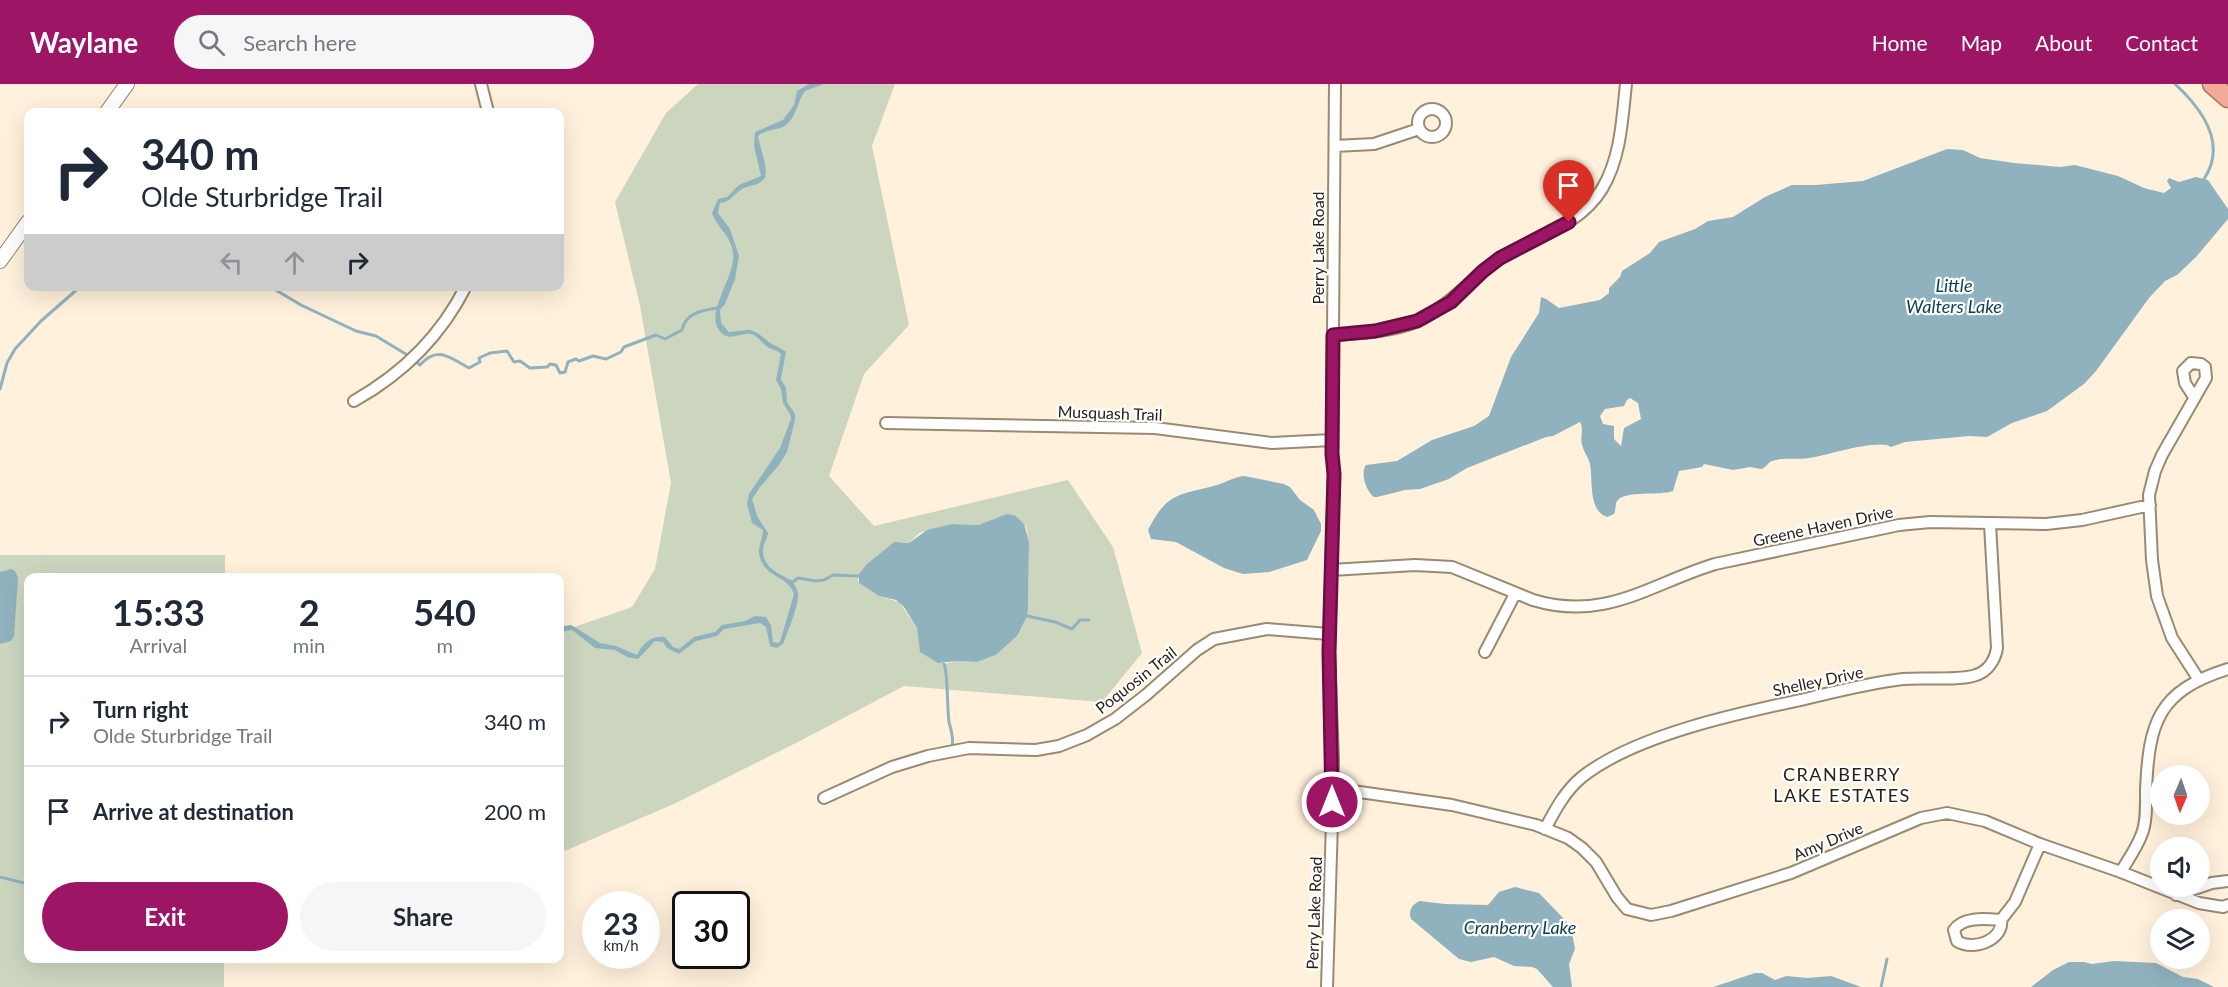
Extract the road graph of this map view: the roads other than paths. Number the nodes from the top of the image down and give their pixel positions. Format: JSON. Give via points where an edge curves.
{"nodes":[{"id":1,"x":127,"y":84,"type":"edge"},
{"id":2,"x":481,"y":84,"type":"edge"},
{"id":3,"x":1335,"y":84,"type":"edge"},
{"id":4,"x":1626,"y":84,"type":"edge"},
{"id":5,"x":2212,"y":84,"type":"edge"},
{"id":6,"x":2228,"y":98,"type":"edge"},
{"id":7,"x":110,"y":108,"type":"edge"},
{"id":8,"x":487,"y":108,"type":"edge"},
{"id":9,"x":1419,"y":129,"type":"dead end"},
{"id":10,"x":1335,"y":146,"type":"junction"},
{"id":11,"x":24,"y":228,"type":"edge"},
{"id":12,"x":0,"y":261,"type":"edge"},
{"id":13,"x":464,"y":291,"type":"edge"},
{"id":14,"x":1333,"y":335,"type":"junction"},
{"id":15,"x":2194,"y":397,"type":"dead end"},
{"id":16,"x":354,"y":401,"type":"dead end"},
{"id":17,"x":886,"y":423,"type":"dead end"},
{"id":18,"x":1332,"y":440,"type":"junction"},
{"id":19,"x":2150,"y":505,"type":"junction"},
{"id":20,"x":1990,"y":524,"type":"junction"},
{"id":21,"x":1331,"y":570,"type":"junction"},
{"id":22,"x":1515,"y":594,"type":"junction"},
{"id":23,"x":1329,"y":634,"type":"junction"},
{"id":24,"x":1485,"y":652,"type":"dead end"},
{"id":25,"x":2228,"y":669,"type":"edge"},
{"id":26,"x":2199,"y":680,"type":"junction"},
{"id":27,"x":1331,"y":788,"type":"junction"},
{"id":28,"x":824,"y":798,"type":"dead end"},
{"id":29,"x":1545,"y":829,"type":"junction"},
{"id":30,"x":2040,"y":844,"type":"junction"},
{"id":31,"x":2121,"y":872,"type":"junction"},
{"id":32,"x":2228,"y":881,"type":"edge"},
{"id":33,"x":2150,"y":884,"type":"edge"},
{"id":34,"x":2210,"y":884,"type":"edge"},
{"id":35,"x":2182,"y":897,"type":"edge"},
{"id":36,"x":2228,"y":906,"type":"edge"},
{"id":37,"x":2001,"y":920,"type":"dead end"},
{"id":38,"x":1327,"y":987,"type":"edge"}],
"edges":[{"from":1,"to":7,"type":"street"},
{"from":2,"to":8,"type":"street"},
{"from":3,"to":10,"type":"street","name":"Perry Lake Road"},
{"from":4,"to":14,"type":"street","via":[[1615,164],[1601,191],[1569,222],[1500,258],[1451,302],[1417,321]]},
{"from":5,"to":6,"type":"highway"},
{"from":9,"to":10,"type":"street","via":[[1374,144]]},
{"from":10,"to":14,"type":"street","name":"Perry Lake Road"},
{"from":11,"to":12,"type":"street"},
{"from":13,"to":16,"type":"street","via":[[417,355],[377,388]]},
{"from":14,"to":18,"type":"street","name":"Perry Lake Road"},
{"from":15,"to":19,"type":"street","via":[[2155,471]]},
{"from":17,"to":18,"type":"street","name":"Musquash Trail","via":[[1155,428],[1272,443]]},
{"from":18,"to":21,"type":"street","name":"Perry Lake Road"},
{"from":19,"to":20,"type":"street","name":"Greene Haven Drive","via":[[2082,520]]},
{"from":19,"to":26,"type":"street","via":[[2157,596],[2172,638]]},
{"from":20,"to":22,"type":"street","name":"Greene Haven Drive","via":[[1930,522],[1876,528],[1715,564],[1599,606],[1555,606]]},
{"from":20,"to":29,"type":"street","name":"Shelley Drive","via":[[1997,648],[1991,664],[1977,675],[1862,686],[1672,734],[1629,750],[1580,779],[1562,799]]},
{"from":21,"to":22,"type":"street","name":"Greene Haven Drive","via":[[1439,565],[1471,573]]},
{"from":21,"to":23,"type":"street","name":"Perry Lake Road"},
{"from":22,"to":24,"type":"street"},
{"from":23,"to":27,"type":"street","name":"Perry Lake Road"},
{"from":23,"to":28,"type":"street","name":"Poquosin Trail","via":[[1267,629],[1214,639],[1115,719],[1087,735],[1036,750],[969,748],[928,756],[892,766]]},
{"from":25,"to":26,"type":"street"},
{"from":26,"to":31,"type":"street","via":[[2169,702],[2152,733],[2142,835]]},
{"from":27,"to":29,"type":"street","name":"Amy Drive","via":[[1452,805]]},
{"from":27,"to":38,"type":"street","name":"Perry Lake Road"},
{"from":29,"to":30,"type":"street","name":"Amy Drive","via":[[1582,848],[1627,909],[1651,915],[1791,873],[1921,818],[1947,813],[1985,821]]},
{"from":30,"to":31,"type":"street","name":"Amy Drive"},
{"from":30,"to":37,"type":"street","via":[[2015,902]]},
{"from":31,"to":33,"type":"street","name":"Amy Drive"},
{"from":32,"to":34,"type":"street"},
{"from":35,"to":36,"type":"street","name":"Amy Drive"}]}
